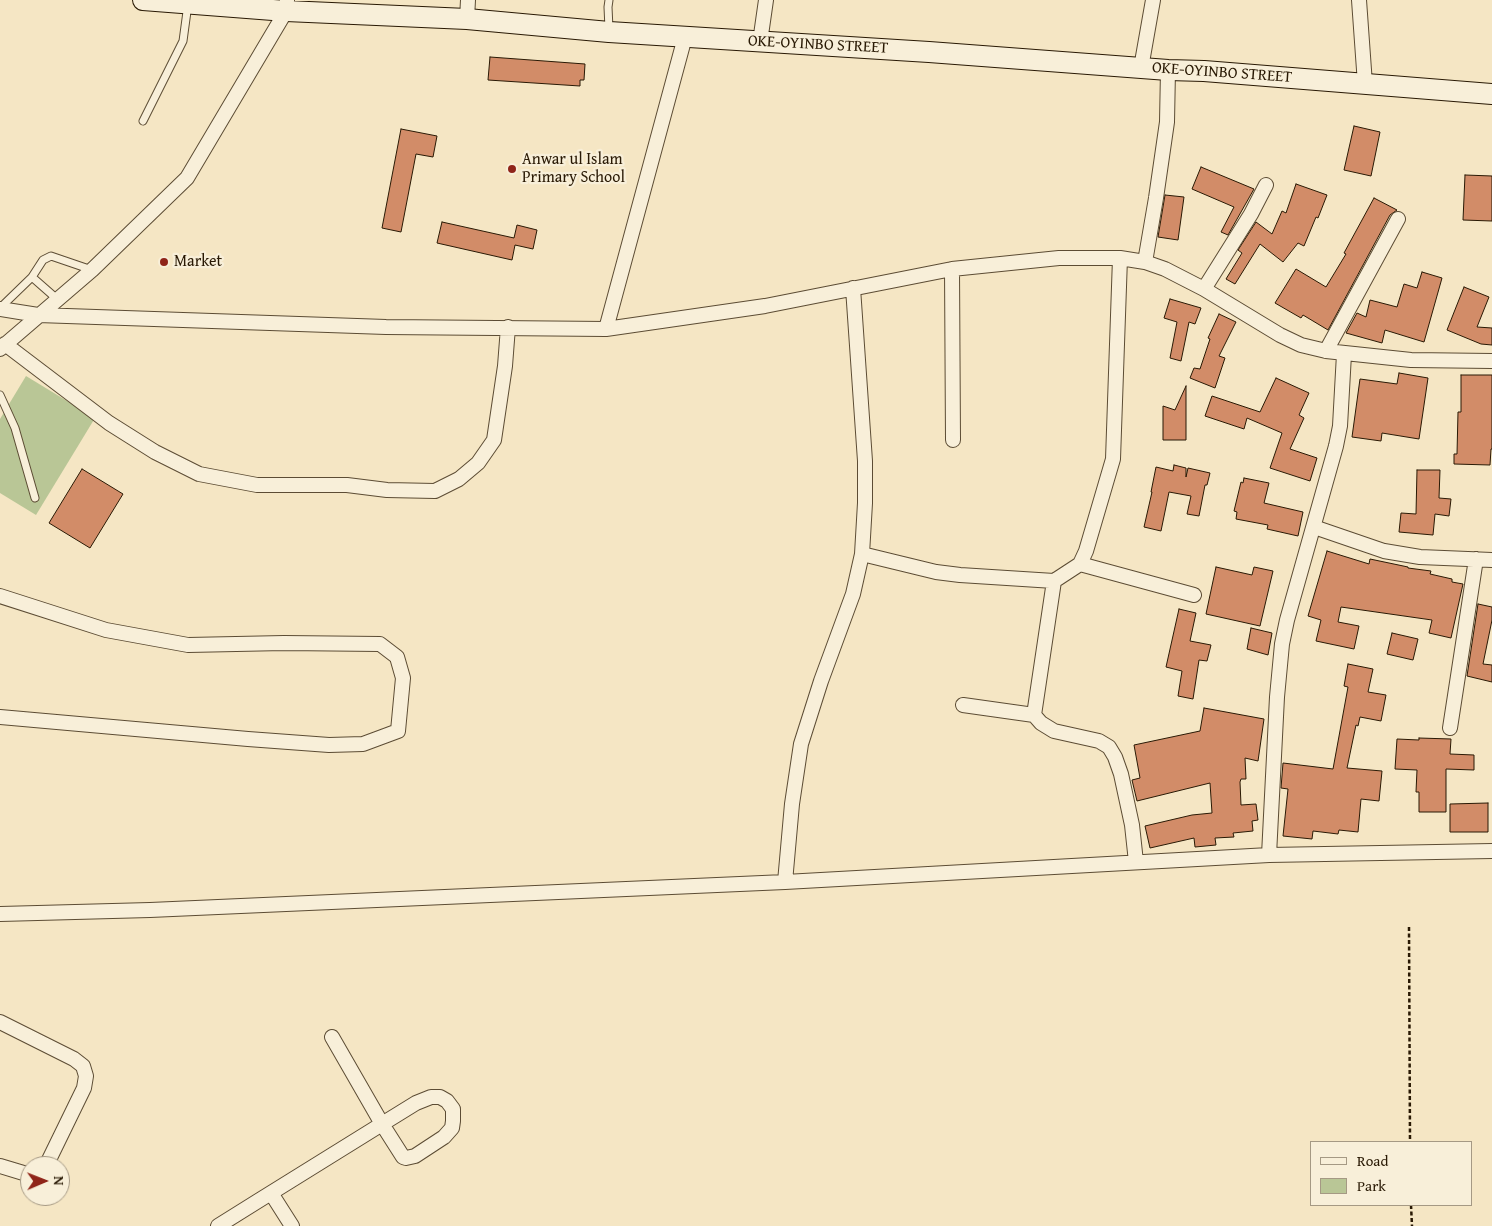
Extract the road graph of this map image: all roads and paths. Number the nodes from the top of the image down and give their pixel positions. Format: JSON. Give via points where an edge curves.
{"nodes":[{"id":1,"x":150,"y":0,"type":"edge"},
{"id":2,"x":610,"y":0,"type":"edge"},
{"id":3,"x":766,"y":0,"type":"edge"},
{"id":4,"x":1153,"y":0,"type":"edge"},
{"id":5,"x":1359,"y":0,"type":"edge"},
{"id":6,"x":188,"y":4,"type":"junction"},
{"id":7,"x":287,"y":5,"type":"edge"},
{"id":8,"x":467,"y":9,"type":"edge"},
{"id":9,"x":610,"y":32,"type":"junction"},
{"id":10,"x":685,"y":37,"type":"junction"},
{"id":11,"x":760,"y":42,"type":"junction"},
{"id":12,"x":1141,"y":68,"type":"junction"},
{"id":13,"x":1168,"y":70,"type":"junction"},
{"id":14,"x":1365,"y":84,"type":"junction"},
{"id":15,"x":1492,"y":94,"type":"edge"},
{"id":16,"x":143,"y":121,"type":"dead end"},
{"id":17,"x":1266,"y":186,"type":"dead end"},
{"id":18,"x":1398,"y":219,"type":"dead end"},
{"id":19,"x":1120,"y":258,"type":"junction"},
{"id":20,"x":1144,"y":262,"type":"junction"},
{"id":21,"x":952,"y":269,"type":"junction"},
{"id":22,"x":92,"y":270,"type":"junction"},
{"id":23,"x":32,"y":276,"type":"junction"},
{"id":24,"x":853,"y":288,"type":"junction"},
{"id":25,"x":1204,"y":289,"type":"junction"},
{"id":26,"x":57,"y":299,"type":"junction"},
{"id":27,"x":0,"y":309,"type":"edge"},
{"id":28,"x":38,"y":315,"type":"junction"},
{"id":29,"x":508,"y":327,"type":"junction"},
{"id":30,"x":606,"y":329,"type":"junction"},
{"id":31,"x":3,"y":347,"type":"edge"},
{"id":32,"x":1326,"y":351,"type":"junction"},
{"id":33,"x":1344,"y":354,"type":"junction"},
{"id":34,"x":1492,"y":361,"type":"edge"},
{"id":35,"x":0,"y":395,"type":"edge"},
{"id":36,"x":953,"y":440,"type":"dead end"},
{"id":37,"x":36,"y":498,"type":"dead end"},
{"id":38,"x":1314,"y":526,"type":"junction"},
{"id":39,"x":862,"y":554,"type":"junction"},
{"id":40,"x":1476,"y":560,"type":"junction"},
{"id":41,"x":1492,"y":560,"type":"edge"},
{"id":42,"x":1080,"y":564,"type":"junction"},
{"id":43,"x":1054,"y":581,"type":"junction"},
{"id":44,"x":1194,"y":595,"type":"dead end"},
{"id":45,"x":0,"y":596,"type":"edge"},
{"id":46,"x":963,"y":705,"type":"dead end"},
{"id":47,"x":1034,"y":715,"type":"junction"},
{"id":48,"x":0,"y":717,"type":"edge"},
{"id":49,"x":1450,"y":728,"type":"dead end"},
{"id":50,"x":1492,"y":851,"type":"edge"},
{"id":51,"x":1268,"y":855,"type":"junction"},
{"id":52,"x":1136,"y":862,"type":"junction"},
{"id":53,"x":785,"y":882,"type":"junction"},
{"id":54,"x":0,"y":914,"type":"edge"},
{"id":55,"x":1409,"y":926,"type":"dead end"},
{"id":56,"x":0,"y":1022,"type":"edge"},
{"id":57,"x":332,"y":1037,"type":"dead end"},
{"id":58,"x":382,"y":1124,"type":"junction"},
{"id":59,"x":1410,"y":1141,"type":"edge"},
{"id":60,"x":51,"y":1156,"type":"edge"},
{"id":61,"x":0,"y":1166,"type":"edge"},
{"id":62,"x":20,"y":1172,"type":"edge"},
{"id":63,"x":271,"y":1193,"type":"junction"},
{"id":64,"x":1411,"y":1206,"type":"edge"},
{"id":65,"x":218,"y":1226,"type":"edge"},
{"id":66,"x":292,"y":1226,"type":"edge"},
{"id":67,"x":1412,"y":1226,"type":"edge"}],
"edges":[{"from":1,"to":6,"type":"main road","name":"OKE-OYINBO STREET"},
{"from":2,"to":9,"type":"lane"},
{"from":3,"to":11,"type":"street"},
{"from":4,"to":12,"type":"street"},
{"from":5,"to":14,"type":"street"},
{"from":6,"to":7,"type":"main road","name":"OKE-OYINBO STREET"},
{"from":6,"to":16,"type":"lane","via":[[183,41]]},
{"from":7,"to":8,"type":"main road","name":"OKE-OYINBO STREET"},
{"from":7,"to":22,"type":"street","via":[[187,178]]},
{"from":8,"to":9,"type":"main road","name":"OKE-OYINBO STREET"},
{"from":9,"to":10,"type":"main road","name":"OKE-OYINBO STREET"},
{"from":10,"to":11,"type":"main road","name":"OKE-OYINBO STREET"},
{"from":10,"to":30,"type":"street"},
{"from":11,"to":12,"type":"main road","name":"OKE-OYINBO STREET"},
{"from":12,"to":13,"type":"main road","name":"OKE-OYINBO STREET"},
{"from":13,"to":14,"type":"main road","name":"OKE-OYINBO STREET"},
{"from":13,"to":20,"type":"street","via":[[1167,122]]},
{"from":14,"to":15,"type":"main road","name":"OKE-OYINBO STREET"},
{"from":17,"to":25,"type":"street"},
{"from":18,"to":32,"type":"street"},
{"from":19,"to":20,"type":"street"},
{"from":19,"to":21,"type":"street","via":[[1059,258]]},
{"from":19,"to":42,"type":"street","via":[[1113,459]]},
{"from":20,"to":25,"type":"street"},
{"from":21,"to":24,"type":"street"},
{"from":21,"to":36,"type":"street"},
{"from":22,"to":23,"type":"lane","via":[[51,256],[42,260]]},
{"from":22,"to":26,"type":"street"},
{"from":23,"to":26,"type":"lane"},
{"from":23,"to":27,"type":"lane"},
{"from":24,"to":30,"type":"street","via":[[765,306]]},
{"from":24,"to":39,"type":"street","via":[[865,461]]},
{"from":25,"to":32,"type":"street","via":[[1280,335]]},
{"from":26,"to":28,"type":"street"},
{"from":27,"to":28,"type":"street"},
{"from":28,"to":29,"type":"street","via":[[376,327]]},
{"from":28,"to":31,"type":"street"},
{"from":29,"to":30,"type":"street"},
{"from":29,"to":31,"type":"street","via":[[494,440],[478,463],[459,479],[434,491],[347,485],[257,485],[198,474],[109,423]]},
{"from":32,"to":33,"type":"street"},
{"from":33,"to":34,"type":"street","via":[[1411,360]]},
{"from":33,"to":38,"type":"street","via":[[1340,426]]},
{"from":35,"to":37,"type":"lane","via":[[15,428]]},
{"from":38,"to":40,"type":"street","via":[[1384,551]]},
{"from":38,"to":51,"type":"street","via":[[1282,644]]},
{"from":39,"to":43,"type":"street","via":[[944,573]]},
{"from":39,"to":53,"type":"street","via":[[853,594],[801,744]]},
{"from":40,"to":41,"type":"street"},
{"from":40,"to":49,"type":"street"},
{"from":42,"to":43,"type":"street"},
{"from":42,"to":44,"type":"street"},
{"from":43,"to":47,"type":"street"},
{"from":45,"to":48,"type":"street","via":[[106,630],[188,646],[380,644],[396,658],[403,678],[398,731],[363,744],[248,739]]},
{"from":46,"to":47,"type":"street"},
{"from":47,"to":52,"type":"street","via":[[1054,731],[1099,741],[1115,756],[1132,825]]},
{"from":50,"to":51,"type":"street"},
{"from":51,"to":52,"type":"street"},
{"from":52,"to":53,"type":"street"},
{"from":53,"to":54,"type":"street"},
{"from":55,"to":59,"type":"path"},
{"from":56,"to":60,"type":"street","via":[[83,1066],[86,1076],[84,1088]]},
{"from":57,"to":58,"type":"street"},
{"from":58,"to":58,"type":"street","via":[[402,1157],[406,1158],[444,1138],[452,1128],[453,1109],[440,1097],[431,1097]]},
{"from":58,"to":63,"type":"street"},
{"from":61,"to":62,"type":"street"},
{"from":63,"to":65,"type":"street"},
{"from":63,"to":66,"type":"street"},
{"from":64,"to":67,"type":"path"}]}
